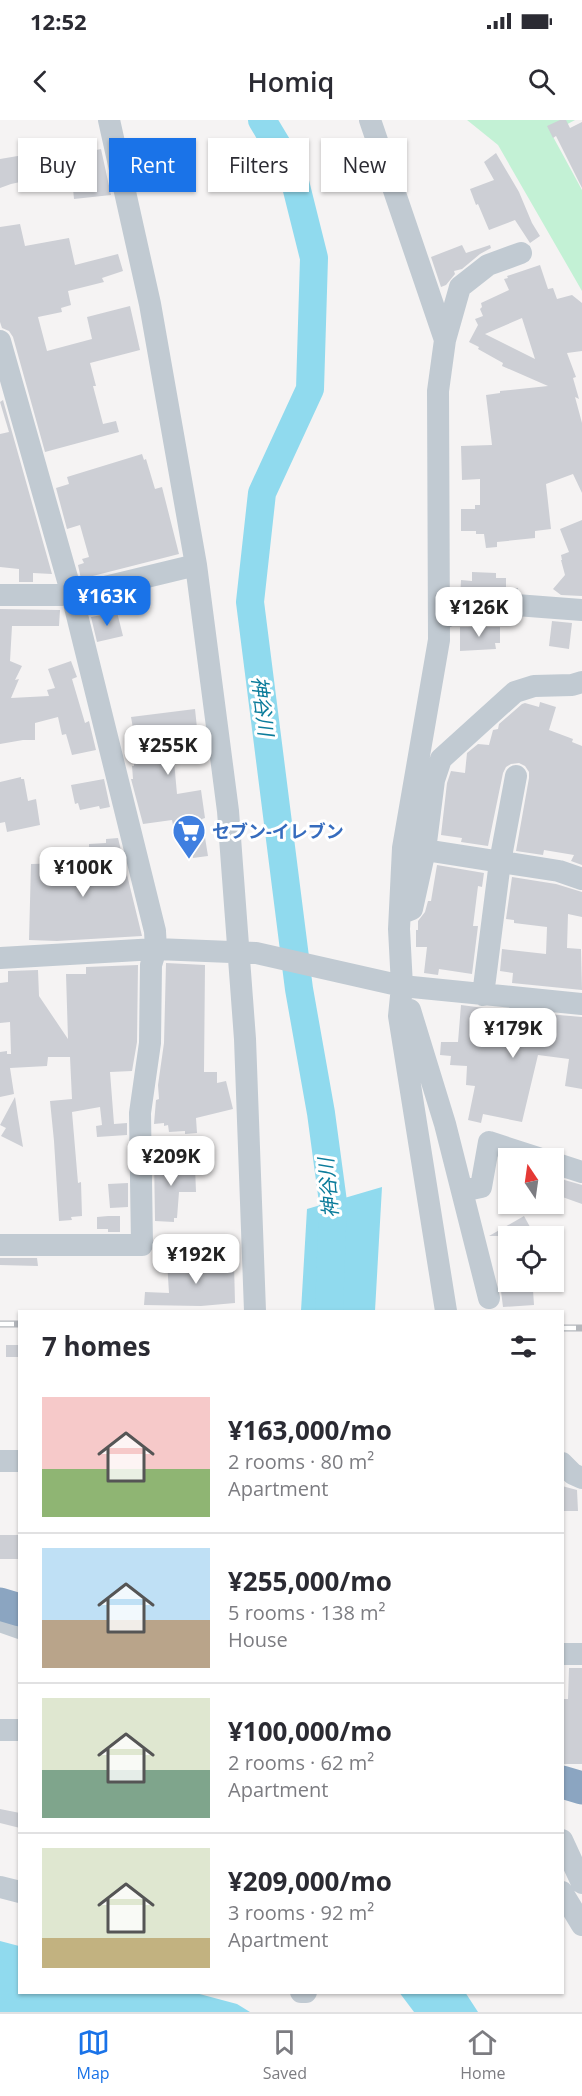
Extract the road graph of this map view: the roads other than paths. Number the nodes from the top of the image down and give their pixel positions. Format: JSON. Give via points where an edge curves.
{"nodes":[{"id":1,"x":109,"y":120,"type":"edge"},
{"id":2,"x":370,"y":120,"type":"edge"},
{"id":3,"x":521,"y":253,"type":"dead end"},
{"id":4,"x":0,"y":340,"type":"edge"},
{"id":5,"x":445,"y":340,"type":"junction"},
{"id":6,"x":196,"y":565,"type":"junction"},
{"id":7,"x":0,"y":595,"type":"edge"},
{"id":8,"x":72,"y":595,"type":"junction"},
{"id":9,"x":582,"y":610,"type":"edge"},
{"id":10,"x":439,"y":620,"type":"junction"},
{"id":11,"x":582,"y":682,"type":"edge"},
{"id":12,"x":516,"y":776,"type":"dead end"},
{"id":13,"x":425,"y":850,"type":"junction"},
{"id":14,"x":500,"y":862,"type":"junction"},
{"id":15,"x":582,"y":879,"type":"edge"},
{"id":16,"x":400,"y":914,"type":"junction"},
{"id":17,"x":156,"y":949,"type":"junction"},
{"id":18,"x":247,"y":952,"type":"junction"},
{"id":19,"x":0,"y":958,"type":"edge"},
{"id":20,"x":402,"y":986,"type":"junction"},
{"id":21,"x":483,"y":994,"type":"junction"},
{"id":22,"x":582,"y":1004,"type":"edge"},
{"id":23,"x":507,"y":1148,"type":"edge"},
{"id":24,"x":564,"y":1166,"type":"edge"},
{"id":25,"x":582,"y":1172,"type":"edge"},
{"id":26,"x":462,"y":1191,"type":"junction"},
{"id":27,"x":0,"y":1245,"type":"edge"},
{"id":28,"x":489,"y":1298,"type":"dead end"},
{"id":29,"x":255,"y":1310,"type":"edge"},
{"id":30,"x":446,"y":1310,"type":"edge"},
{"id":31,"x":0,"y":1461,"type":"edge"},
{"id":32,"x":18,"y":1461,"type":"edge"},
{"id":33,"x":564,"y":1466,"type":"edge"},
{"id":34,"x":582,"y":1478,"type":"edge"},
{"id":35,"x":0,"y":1604,"type":"edge"},
{"id":36,"x":18,"y":1609,"type":"edge"},
{"id":37,"x":0,"y":1622,"type":"edge"},
{"id":38,"x":18,"y":1627,"type":"edge"},
{"id":39,"x":564,"y":1654,"type":"edge"},
{"id":40,"x":582,"y":1654,"type":"edge"},
{"id":41,"x":0,"y":1730,"type":"edge"},
{"id":42,"x":18,"y":1730,"type":"edge"},
{"id":43,"x":564,"y":1783,"type":"edge"},
{"id":44,"x":582,"y":1788,"type":"edge"},
{"id":45,"x":564,"y":1844,"type":"edge"},
{"id":46,"x":582,"y":1883,"type":"edge"},
{"id":47,"x":0,"y":1887,"type":"edge"},
{"id":48,"x":18,"y":1892,"type":"edge"},
{"id":49,"x":564,"y":1895,"type":"edge"},
{"id":50,"x":582,"y":1925,"type":"edge"}],
"edges":[{"from":1,"to":6,"type":"street","via":[[150,304]]},
{"from":2,"to":5,"type":"street"},
{"from":3,"to":5,"type":"street","via":[[488,265],[460,287]]},
{"from":4,"to":8,"type":"street"},
{"from":5,"to":10,"type":"street","via":[[438,391]]},
{"from":6,"to":8,"type":"street"},
{"from":6,"to":18,"type":"street"},
{"from":7,"to":8,"type":"street"},
{"from":8,"to":17,"type":"street","via":[[141,867],[156,931]]},
{"from":9,"to":10,"type":"street","via":[[516,605],[502,613],[453,614]]},
{"from":10,"to":16,"type":"street","via":[[439,640],[403,848]]},
{"from":11,"to":13,"type":"street","via":[[534,686],[515,692],[441,759],[434,780]]},
{"from":12,"to":14,"type":"street"},
{"from":13,"to":14,"type":"street"},
{"from":13,"to":16,"type":"street","via":[[412,909]]},
{"from":14,"to":15,"type":"street","via":[[559,871]]},
{"from":14,"to":21,"type":"street"},
{"from":16,"to":20,"type":"street"},
{"from":17,"to":18,"type":"street"},
{"from":17,"to":19,"type":"street"},
{"from":17,"to":27,"type":"street","via":[[151,965],[150,1043],[140,1113],[142,1245]]},
{"from":18,"to":20,"type":"street"},
{"from":18,"to":29,"type":"street","via":[[245,1039]]},
{"from":20,"to":21,"type":"street"},
{"from":20,"to":26,"type":"street","via":[[446,1124]]},
{"from":20,"to":30,"type":"street","via":[[399,1016]]},
{"from":21,"to":22,"type":"street"},
{"from":23,"to":26,"type":"street","via":[[489,1142],[481,1187]]},
{"from":24,"to":25,"type":"street"},
{"from":26,"to":28,"type":"street"},
{"from":31,"to":32,"type":"street"},
{"from":33,"to":34,"type":"street"},
{"from":35,"to":36,"type":"highway"},
{"from":37,"to":38,"type":"street"},
{"from":39,"to":40,"type":"street"},
{"from":41,"to":42,"type":"street"},
{"from":43,"to":44,"type":"highway"},
{"from":45,"to":46,"type":"street"},
{"from":47,"to":48,"type":"street"},
{"from":49,"to":50,"type":"street"}]}
